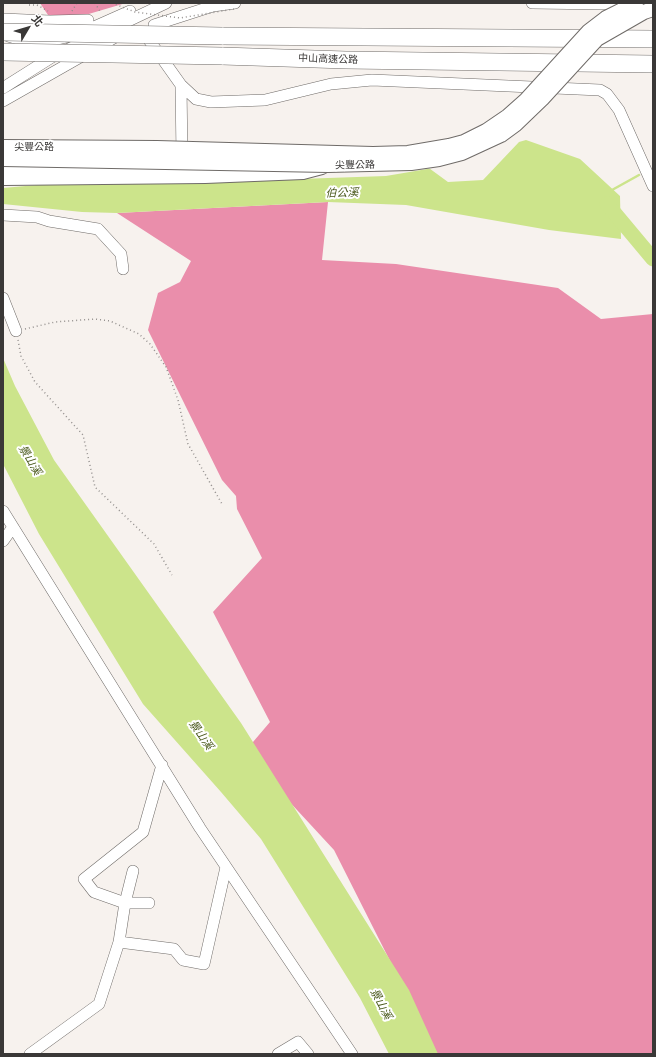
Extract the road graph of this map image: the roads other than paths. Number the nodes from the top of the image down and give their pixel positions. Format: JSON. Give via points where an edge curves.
{"nodes":[{"id":1,"x":166,"y":3,"type":"edge"},
{"id":2,"x":532,"y":3,"type":"edge"},
{"id":3,"x":636,"y":3,"type":"edge"},
{"id":4,"x":234,"y":6,"type":"edge"},
{"id":5,"x":154,"y":7,"type":"junction"},
{"id":6,"x":653,"y":9,"type":"edge"},
{"id":7,"x":653,"y":13,"type":"edge"},
{"id":8,"x":3,"y":19,"type":"edge"},
{"id":9,"x":88,"y":20,"type":"dead end"},
{"id":10,"x":154,"y":25,"type":"junction"},
{"id":11,"x":136,"y":26,"type":"junction"},
{"id":12,"x":3,"y":33,"type":"edge"},
{"id":13,"x":653,"y":39,"type":"edge"},
{"id":14,"x":149,"y":40,"type":"junction"},
{"id":15,"x":65,"y":50,"type":"junction"},
{"id":16,"x":3,"y":52,"type":"edge"},
{"id":17,"x":72,"y":61,"type":"junction"},
{"id":18,"x":653,"y":64,"type":"edge"},
{"id":19,"x":181,"y":85,"type":"junction"},
{"id":20,"x":3,"y":88,"type":"edge"},
{"id":21,"x":3,"y":101,"type":"edge"},
{"id":22,"x":3,"y":147,"type":"edge"},
{"id":23,"x":3,"y":159,"type":"edge"},
{"id":24,"x":328,"y":165,"type":"junction"},
{"id":25,"x":3,"y":168,"type":"edge"},
{"id":26,"x":3,"y":178,"type":"edge"},
{"id":27,"x":653,"y":186,"type":"edge"},
{"id":28,"x":3,"y":215,"type":"edge"},
{"id":29,"x":123,"y":269,"type":"dead end"},
{"id":30,"x":3,"y":298,"type":"edge"},
{"id":31,"x":16,"y":331,"type":"road end"},
{"id":32,"x":3,"y":511,"type":"edge"},
{"id":33,"x":13,"y":527,"type":"junction"},
{"id":34,"x":3,"y":541,"type":"edge"},
{"id":35,"x":162,"y":765,"type":"junction"},
{"id":36,"x":226,"y":867,"type":"junction"},
{"id":37,"x":133,"y":871,"type":"dead end"},
{"id":38,"x":125,"y":903,"type":"junction"},
{"id":39,"x":150,"y":903,"type":"dead end"},
{"id":40,"x":119,"y":942,"type":"junction"},
{"id":41,"x":30,"y":1054,"type":"edge"},
{"id":42,"x":278,"y":1054,"type":"edge"},
{"id":43,"x":308,"y":1054,"type":"edge"},
{"id":44,"x":352,"y":1054,"type":"edge"}],
"edges":[{"from":1,"to":5,"type":"street"},
{"from":2,"to":7,"type":"street","via":[[606,4]]},
{"from":3,"to":22,"type":"main road","name":"尖豐公路","bridge":true,"via":[[606,18],[589,31],[508,116],[486,131],[449,146],[408,153],[373,154]]},
{"from":4,"to":10,"type":"street","via":[[213,6]]},
{"from":5,"to":12,"type":"street","via":[[134,9],[81,33],[56,41],[35,44]]},
{"from":5,"to":15,"type":"street"},
{"from":6,"to":24,"type":"main road","name":"尖豐公路","bridge":true,"via":[[597,38],[516,124],[485,144],[462,153],[411,164]]},
{"from":8,"to":9,"type":"street","via":[[50,22]]},
{"from":10,"to":11,"type":"street","via":[[143,20]]},
{"from":10,"to":14,"type":"street","via":[[155,32]]},
{"from":11,"to":14,"type":"street","via":[[137,36],[142,40]]},
{"from":11,"to":17,"type":"street"},
{"from":12,"to":13,"type":"highway","bridge":true},
{"from":14,"to":19,"type":"street"},
{"from":15,"to":17,"type":"street"},
{"from":15,"to":20,"type":"street"},
{"from":16,"to":18,"type":"highway","name":"中山高速公路","bridge":true},
{"from":17,"to":21,"type":"street"},
{"from":19,"to":25,"type":"street","via":[[182,159],[177,167],[168,170]]},
{"from":19,"to":27,"type":"street","via":[[196,99],[210,102],[265,100],[331,84],[372,80],[600,90],[607,94],[619,110]]},
{"from":23,"to":24,"type":"main road","name":"尖豐公路","bridge":true},
{"from":24,"to":26,"type":"main road","bridge":true,"via":[[303,172],[272,174]]},
{"from":28,"to":29,"type":"street","via":[[37,217],[98,229],[121,254]]},
{"from":30,"to":31,"type":"street"},
{"from":32,"to":33,"type":"street"},
{"from":33,"to":34,"type":"street"},
{"from":33,"to":35,"type":"street"},
{"from":35,"to":36,"type":"street"},
{"from":35,"to":38,"type":"street","via":[[143,832],[84,879],[94,892]]},
{"from":36,"to":40,"type":"street","via":[[204,964],[183,960],[174,949]]},
{"from":36,"to":44,"type":"street"},
{"from":37,"to":38,"type":"street"},
{"from":38,"to":39,"type":"street"},
{"from":38,"to":40,"type":"street"},
{"from":40,"to":41,"type":"street","via":[[99,1004]]},
{"from":42,"to":43,"type":"street","via":[[298,1042]]}]}
